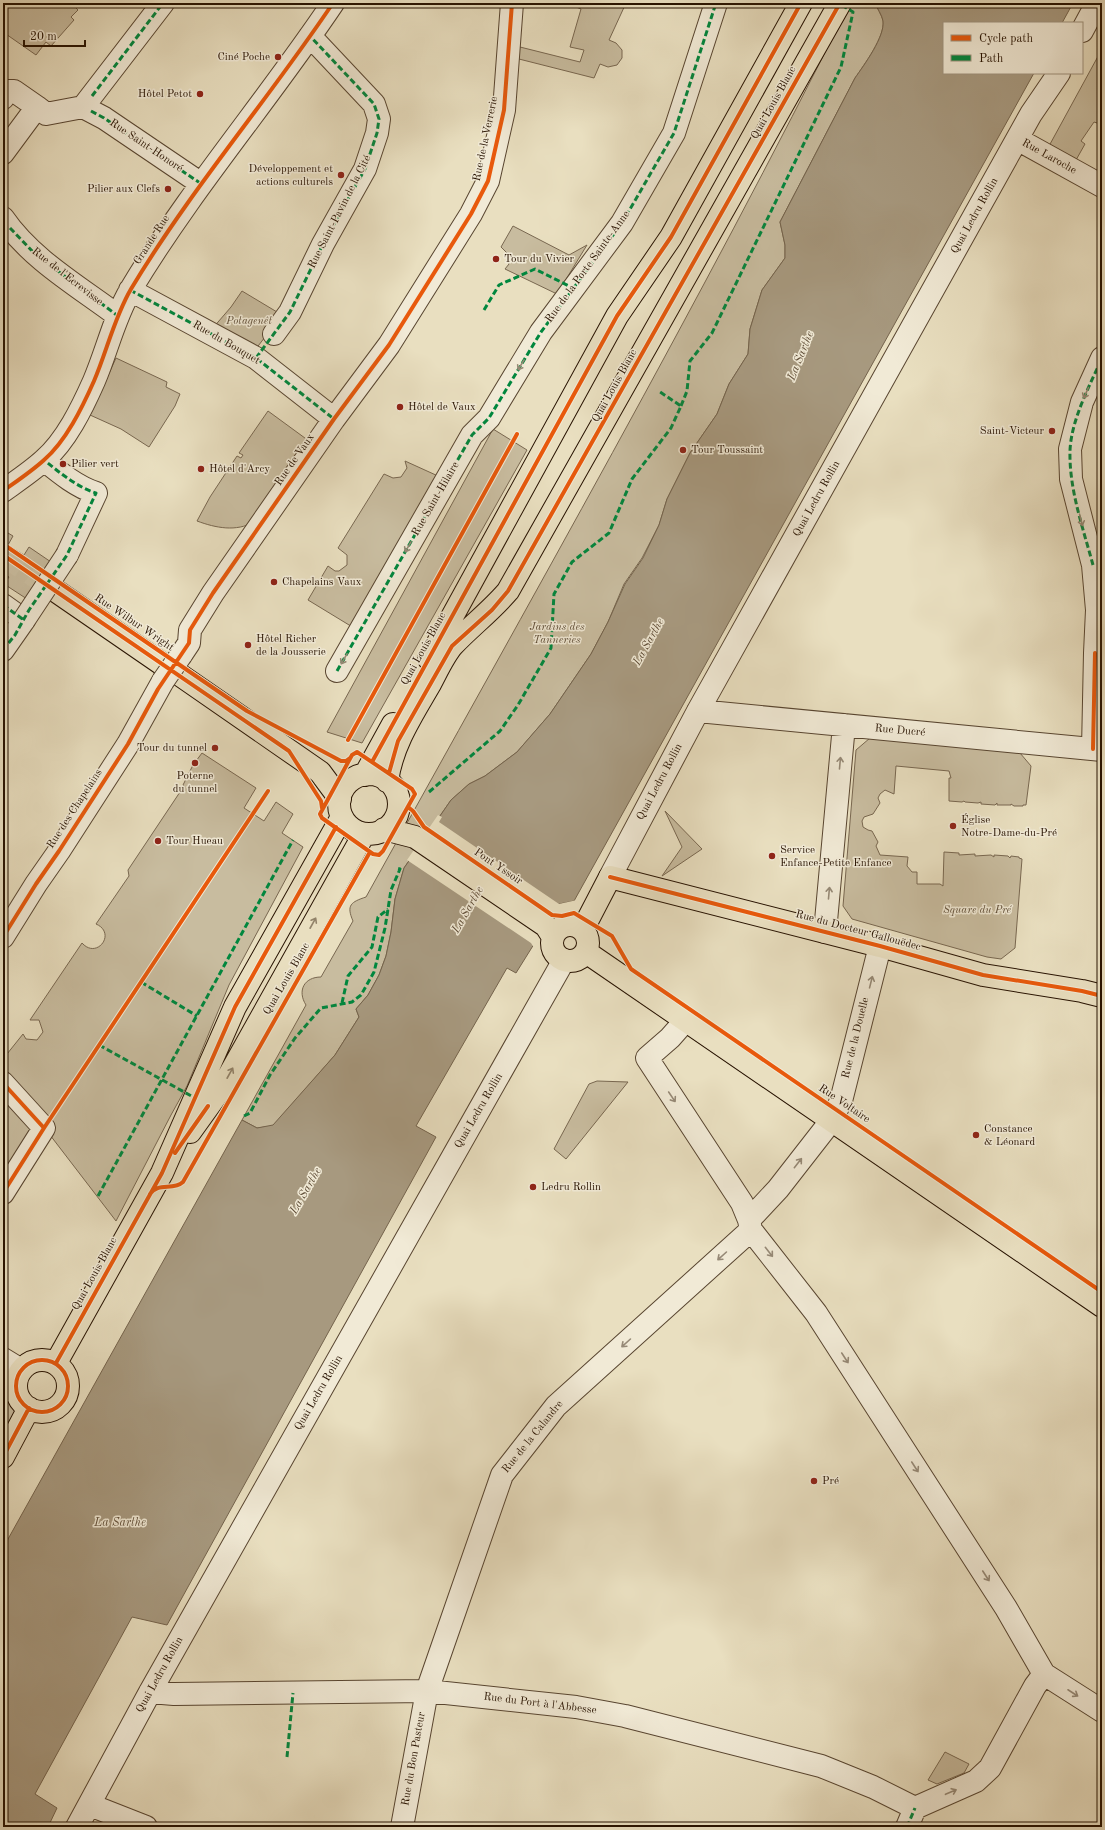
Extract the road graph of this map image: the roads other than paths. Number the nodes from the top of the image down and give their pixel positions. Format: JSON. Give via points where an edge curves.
{"nodes":[{"id":1,"x":163,"y":3,"type":"edge"},
{"id":2,"x":333,"y":3,"type":"edge"},
{"id":3,"x":512,"y":3,"type":"edge"},
{"id":4,"x":716,"y":3,"type":"edge"},
{"id":5,"x":801,"y":3,"type":"edge"},
{"id":6,"x":840,"y":3,"type":"edge"},
{"id":7,"x":1097,"y":3,"type":"edge"},
{"id":8,"x":1083,"y":29,"type":"edge"},
{"id":9,"x":310,"y":36,"type":"junction"},
{"id":10,"x":1058,"y":74,"type":"edge"},
{"id":11,"x":3,"y":98,"type":"edge"},
{"id":12,"x":89,"y":105,"type":"junction"},
{"id":13,"x":37,"y":108,"type":"junction"},
{"id":14,"x":1017,"y":139,"type":"junction"},
{"id":15,"x":3,"y":153,"type":"edge"},
{"id":16,"x":200,"y":183,"type":"junction"},
{"id":17,"x":1102,"y":186,"type":"edge"},
{"id":18,"x":7,"y":223,"type":"edge"},
{"id":19,"x":427,"y":287,"type":"joint"},
{"id":20,"x":130,"y":290,"type":"junction"},
{"id":21,"x":118,"y":316,"type":"junction"},
{"id":22,"x":540,"y":332,"type":"joint"},
{"id":23,"x":266,"y":345,"type":"junction"},
{"id":24,"x":1102,"y":358,"type":"edge"},
{"id":25,"x":334,"y":419,"type":"junction"},
{"id":26,"x":44,"y":460,"type":"junction"},
{"id":27,"x":3,"y":491,"type":"edge"},
{"id":28,"x":1097,"y":564,"type":"edge"},
{"id":29,"x":53,"y":589,"type":"tunnel mouth"},
{"id":30,"x":3,"y":605,"type":"edge"},
{"id":31,"x":24,"y":620,"type":"junction"},
{"id":32,"x":3,"y":650,"type":"edge"},
{"id":33,"x":172,"y":669,"type":"junction"},
{"id":34,"x":338,"y":671,"type":"dead end"},
{"id":35,"x":698,"y":711,"type":"junction"},
{"id":36,"x":844,"y":725,"type":"junction"},
{"id":37,"x":1097,"y":750,"type":"edge"},
{"id":38,"x":320,"y":772,"type":"junction"},
{"id":39,"x":389,"y":773,"type":"junction"},
{"id":40,"x":360,"y":777,"type":"junction"},
{"id":41,"x":341,"y":808,"type":"junction"},
{"id":42,"x":395,"y":827,"type":"junction"},
{"id":43,"x":610,"y":877,"type":"junction"},
{"id":44,"x":583,"y":929,"type":"junction"},
{"id":45,"x":553,"y":930,"type":"junction"},
{"id":46,"x":826,"y":932,"type":"junction"},
{"id":47,"x":3,"y":937,"type":"edge"},
{"id":48,"x":880,"y":946,"type":"junction"},
{"id":49,"x":586,"y":952,"type":"junction"},
{"id":50,"x":564,"y":960,"type":"junction"},
{"id":51,"x":1102,"y":996,"type":"edge"},
{"id":52,"x":685,"y":1020,"type":"junction"},
{"id":53,"x":3,"y":1083,"type":"edge"},
{"id":54,"x":831,"y":1121,"type":"junction"},
{"id":55,"x":162,"y":1173,"type":"junction"},
{"id":56,"x":3,"y":1193,"type":"edge"},
{"id":57,"x":750,"y":1225,"type":"junction"},
{"id":58,"x":1102,"y":1306,"type":"edge"},
{"id":59,"x":56,"y":1363,"type":"junction"},
{"id":60,"x":12,"y":1365,"type":"edge"},
{"id":61,"x":29,"y":1408,"type":"junction"},
{"id":62,"x":3,"y":1456,"type":"edge"},
{"id":63,"x":1044,"y":1674,"type":"junction"},
{"id":64,"x":427,"y":1691,"type":"junction"},
{"id":65,"x":150,"y":1692,"type":"junction"},
{"id":66,"x":1102,"y":1711,"type":"edge"},
{"id":67,"x":90,"y":1805,"type":"junction"},
{"id":68,"x":911,"y":1817,"type":"edge"},
{"id":69,"x":78,"y":1827,"type":"edge"},
{"id":70,"x":146,"y":1827,"type":"edge"},
{"id":71,"x":402,"y":1827,"type":"edge"}],
"edges":[{"from":1,"to":12,"type":"street"},
{"from":2,"to":9,"type":"street","name":"Grande Rue"},
{"from":3,"to":19,"type":"street","name":"Rue de la Verrerie","via":[[504,110],[488,181]]},
{"from":4,"to":22,"type":"street","name":"Rue de la Porte Sainte-Anne","via":[[674,133],[622,223]]},
{"from":5,"to":40,"type":"main road","name":"Quai Louis Blanc","via":[[671,237],[616,316]]},
{"from":6,"to":39,"type":"main road","name":"Quai Louis Blanc","via":[[508,591],[492,610],[452,646],[398,741]]},
{"from":7,"to":8,"type":"street"},
{"from":9,"to":16,"type":"street","name":"Grande Rue"},
{"from":9,"to":23,"type":"street","name":"Rue Saint-Pavin de la Cité","via":[[374,104],[379,119],[365,169],[323,244],[290,312]]},
{"from":10,"to":14,"type":"street","name":"Quai Ledru Rollin"},
{"from":11,"to":13,"type":"street","via":[[8,91],[14,91]]},
{"from":12,"to":13,"type":"street","via":[[46,114]]},
{"from":12,"to":16,"type":"street","name":"Rue Saint-Honoré","via":[[104,118]]},
{"from":13,"to":15,"type":"street"},
{"from":14,"to":17,"type":"street","name":"Rue Laroche"},
{"from":14,"to":35,"type":"street","name":"Quai Ledru Rollin"},
{"from":16,"to":20,"type":"street","name":"Grande Rue"},
{"from":18,"to":21,"type":"street","name":"Rue de l'Ecrevisse","via":[[35,254]]},
{"from":19,"to":25,"type":"street","name":"Rue de Vaux","via":[[389,345]]},
{"from":20,"to":21,"type":"street","name":"Grande Rue"},
{"from":20,"to":23,"type":"street","name":"Rue du Bouquet"},
{"from":21,"to":26,"type":"street","name":"Grande Rue","via":[[94,381],[76,417],[57,446]]},
{"from":22,"to":34,"type":"street","name":"Rue Saint-Hilaire","one_way":true,"via":[[489,418],[472,436]]},
{"from":23,"to":25,"type":"street","name":"Rue du Bouquet"},
{"from":24,"to":28,"type":"street","one_way":true,"via":[[1082,402],[1070,449],[1071,479]]},
{"from":25,"to":33,"type":"street","name":"Rue de Vaux","via":[[213,593],[190,630],[189,643]]},
{"from":26,"to":27,"type":"street","name":"Grande Rue"},
{"from":26,"to":31,"type":"street","bridge":true,"via":[[58,472],[96,493],[67,555]]},
{"from":28,"to":37,"type":"street"},
{"from":29,"to":33,"type":"main road","name":"Rue Wilbur Wright"},
{"from":30,"to":31,"type":"street"},
{"from":31,"to":32,"type":"street"},
{"from":33,"to":38,"type":"main road","name":"Rue Wilbur Wright"},
{"from":33,"to":47,"type":"street","name":"Rue des Chapelains","via":[[128,744]]},
{"from":35,"to":36,"type":"street","name":"Rue Ducré"},
{"from":35,"to":43,"type":"street","name":"Quai Ledru Rollin"},
{"from":36,"to":37,"type":"street","name":"Rue Ducré"},
{"from":46,"to":36,"type":"street","one_way":true},
{"from":38,"to":40,"type":"main road","name":"Rue Wilbur Wright"},
{"from":38,"to":41,"type":"main road","name":"Rue Wilbur Wright"},
{"from":39,"to":40,"type":"main road"},
{"from":39,"to":42,"type":"main road","via":[[397,795]]},
{"from":40,"to":41,"type":"main road","name":"Quai Louis Blanc","via":[[346,785]]},
{"from":41,"to":42,"type":"main road","via":[[349,826]]},
{"from":41,"to":55,"type":"main road","name":"Quai Louis Blanc","via":[[235,1007]]},
{"from":42,"to":45,"type":"main road","name":"Pont Yssoir"},
{"from":55,"to":42,"type":"main road","name":"Quai Louis Blanc","one_way":true,"via":[[223,1086]]},
{"from":43,"to":44,"type":"main road","name":"Quai Ledru Rollin"},
{"from":43,"to":46,"type":"main road","name":"Rue du Docteur Gallouëdec"},
{"from":44,"to":45,"type":"main road","via":[[573,924]]},
{"from":44,"to":49,"type":"main road","via":[[589,940]]},
{"from":45,"to":50,"type":"main road","via":[[554,952]]},
{"from":46,"to":48,"type":"main road","name":"Rue du Docteur Gallouëdec"},
{"from":48,"to":51,"type":"main road","name":"Rue du Docteur Gallouëdec","via":[[983,975]]},
{"from":54,"to":48,"type":"street","name":"Rue de la Douelle","one_way":true,"via":[[840,1101]]},
{"from":49,"to":50,"type":"main road","via":[[576,960]]},
{"from":49,"to":52,"type":"main road","name":"Rue Voltaire"},
{"from":50,"to":65,"type":"street","name":"Quai Ledru Rollin"},
{"from":52,"to":54,"type":"main road","name":"Rue Voltaire"},
{"from":52,"to":57,"type":"street","one_way":true,"via":[[670,1038],[647,1058],[742,1203]]},
{"from":53,"to":56,"type":"street","via":[[44,1128]]},
{"from":57,"to":54,"type":"street","name":"Rue de la Douelle","one_way":true},
{"from":54,"to":58,"type":"main road","name":"Rue Voltaire"},
{"from":55,"to":59,"type":"main road","name":"Quai Louis Blanc"},
{"from":57,"to":63,"type":"street","one_way":true,"via":[[816,1313],[1006,1608]]},
{"from":57,"to":64,"type":"street","name":"Rue de la Calandre","one_way":true,"via":[[556,1406],[502,1475]]},
{"from":59,"to":60,"type":"main road","via":[[37,1360],[26,1365]]},
{"from":59,"to":61,"type":"main road","via":[[67,1376],[68,1388],[65,1399],[52,1410],[40,1412]]},
{"from":60,"to":61,"type":"main road","via":[[17,1392],[21,1401]]},
{"from":61,"to":62,"type":"main road"},
{"from":63,"to":66,"type":"street","one_way":true},
{"from":68,"to":63,"type":"street","one_way":true,"via":[[976,1781],[990,1768]]},
{"from":64,"to":65,"type":"street","name":"Rue du Port à l'Abbesse","via":[[174,1694]]},
{"from":64,"to":68,"type":"street","name":"Rue du Port à l'Abbesse","via":[[576,1707],[625,1716],[821,1766],[873,1787]]},
{"from":64,"to":71,"type":"street","name":"Rue du Bon Pasteur"},
{"from":65,"to":67,"type":"street","name":"Quai Ledru Rollin"},
{"from":67,"to":69,"type":"street","name":"Quai Ledru Rollin"},
{"from":67,"to":70,"type":"street"}]}
